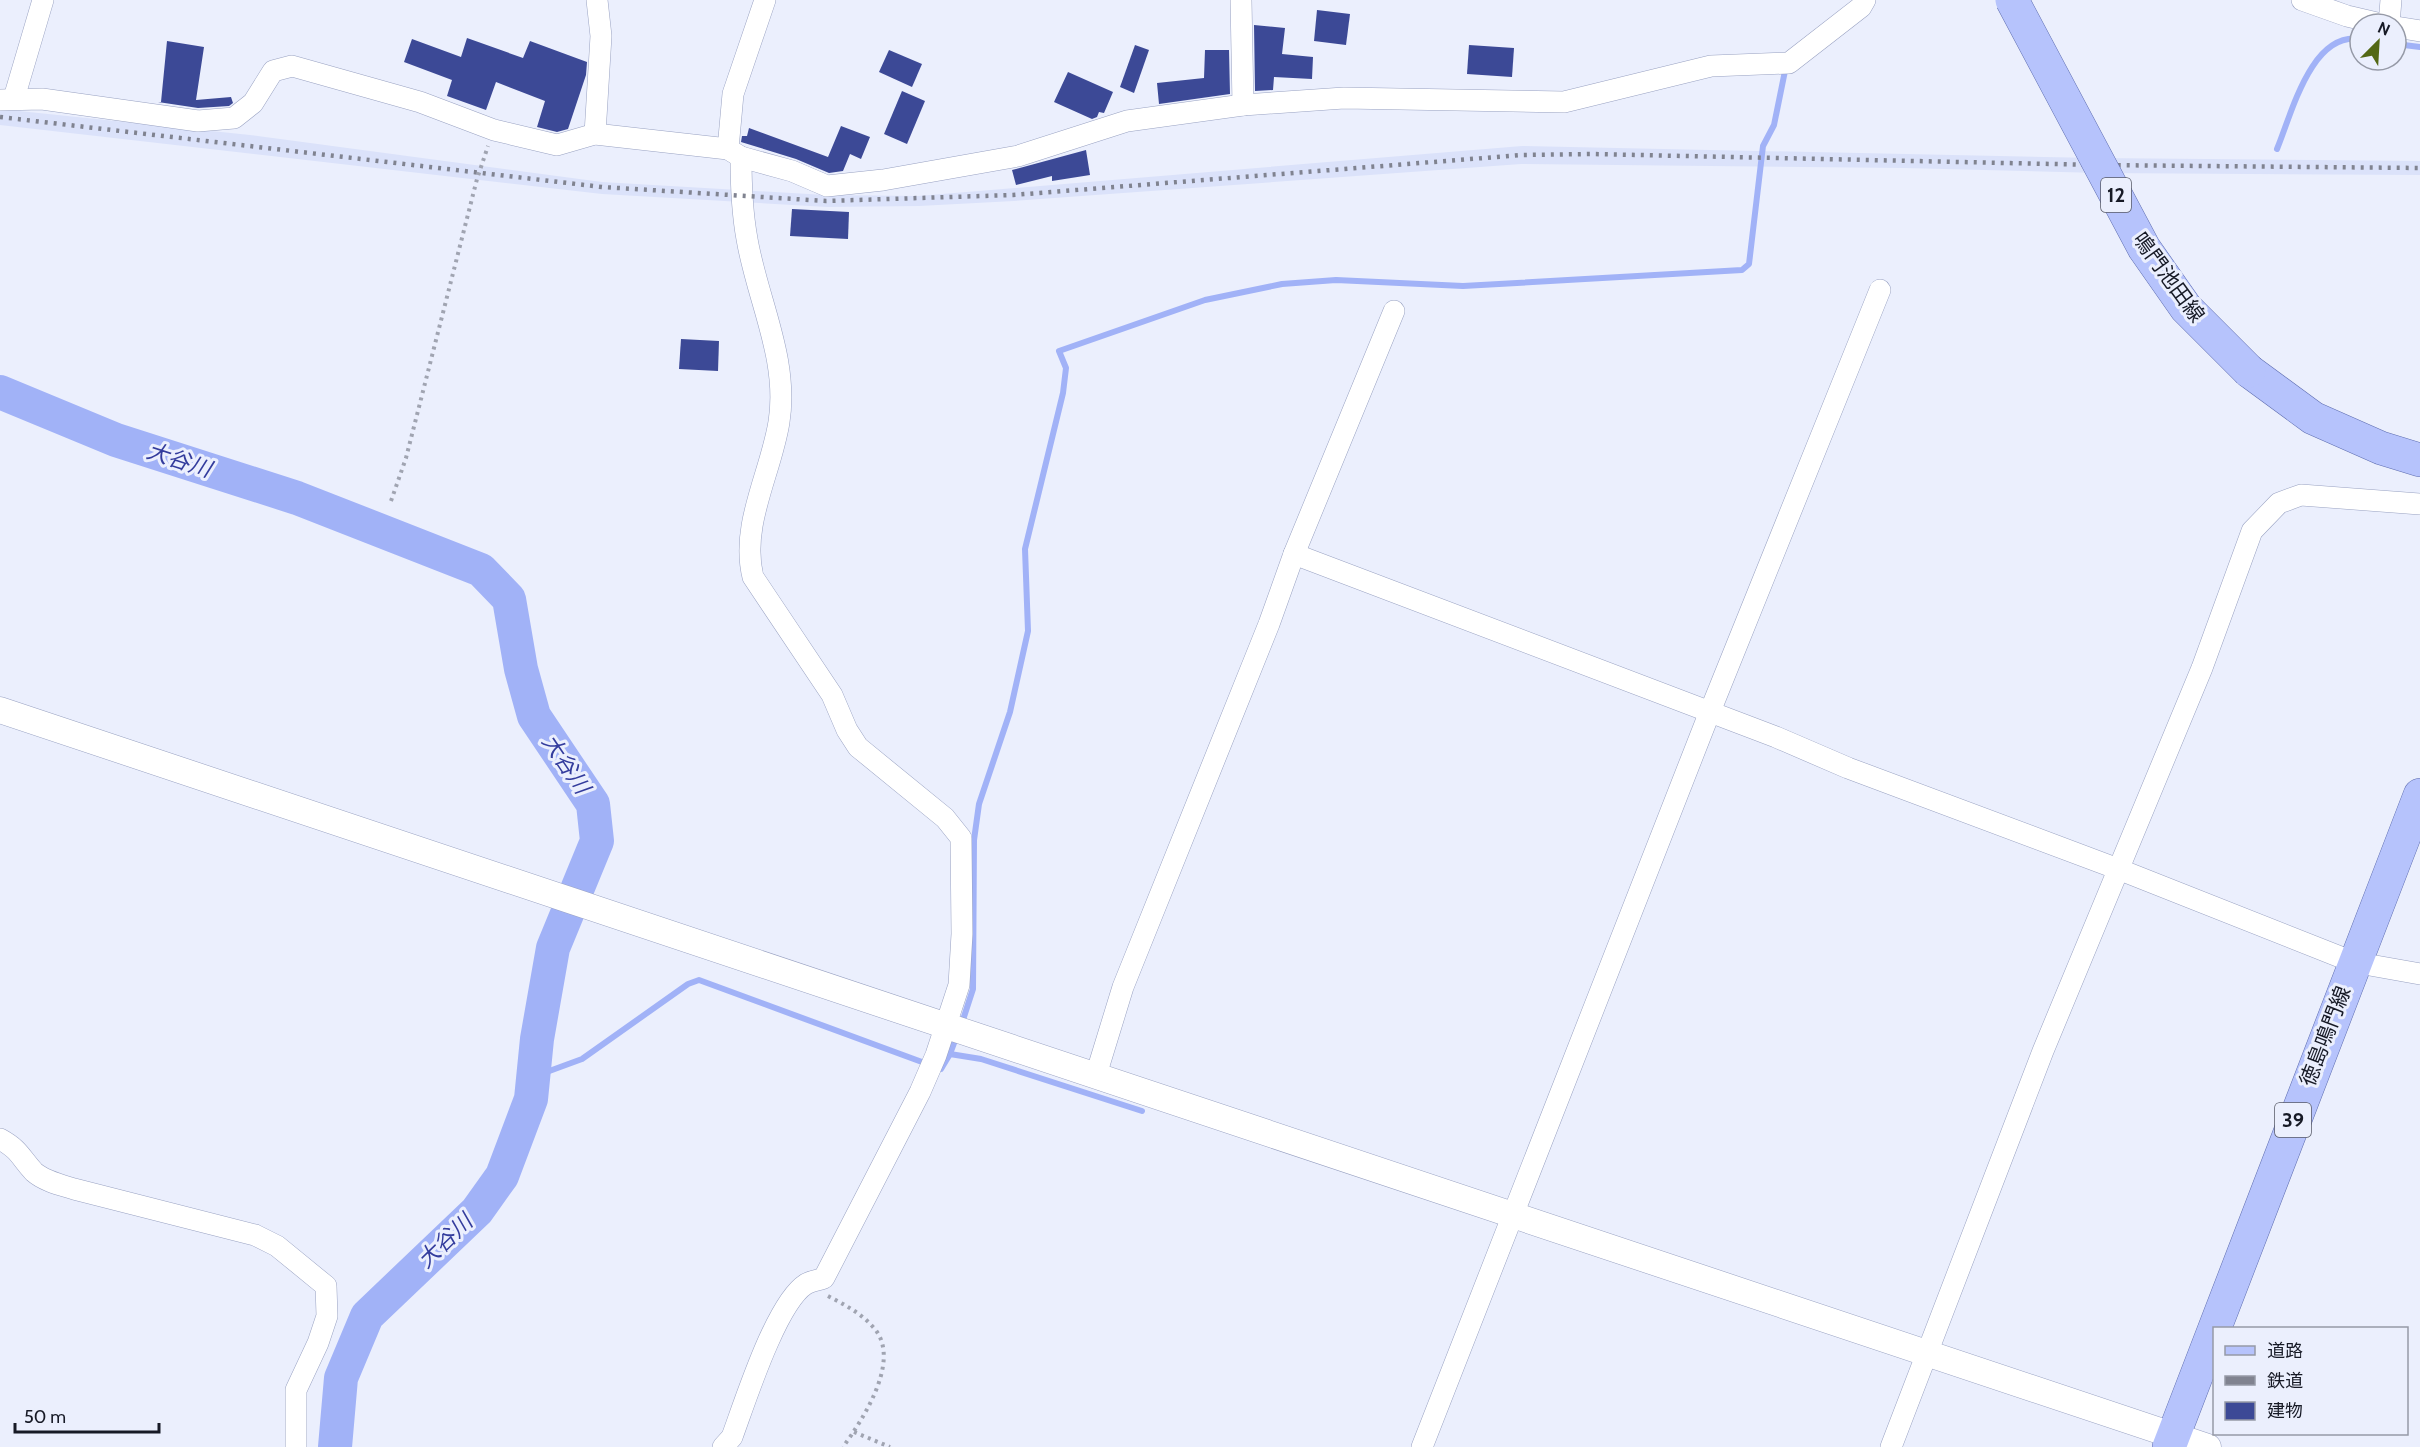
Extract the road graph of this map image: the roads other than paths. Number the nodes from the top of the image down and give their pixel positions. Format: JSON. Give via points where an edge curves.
{"nodes":[{"id":1,"x":43,"y":0,"type":"edge"},
{"id":2,"x":597,"y":0,"type":"edge"},
{"id":3,"x":765,"y":0,"type":"edge"},
{"id":4,"x":1241,"y":0,"type":"edge"},
{"id":5,"x":1865,"y":0,"type":"edge"},
{"id":6,"x":2012,"y":0,"type":"edge"},
{"id":7,"x":2302,"y":0,"type":"edge"},
{"id":8,"x":2348,"y":16,"type":"edge"},
{"id":9,"x":7,"y":99,"type":"edge"},
{"id":10,"x":1242,"y":105,"type":"junction"},
{"id":11,"x":596,"y":134,"type":"junction"},
{"id":12,"x":734,"y":153,"type":"junction"},
{"id":13,"x":1881,"y":290,"type":"dead end"},
{"id":14,"x":1394,"y":311,"type":"dead end"},
{"id":15,"x":2420,"y":460,"type":"edge"},
{"id":16,"x":2420,"y":504,"type":"edge"},
{"id":17,"x":1294,"y":554,"type":"junction"},
{"id":18,"x":0,"y":710,"type":"edge"},
{"id":19,"x":1709,"y":714,"type":"junction"},
{"id":20,"x":2420,"y":795,"type":"edge"},
{"id":21,"x":2118,"y":868,"type":"junction"},
{"id":22,"x":2353,"y":962,"type":"junction"},
{"id":23,"x":2420,"y":974,"type":"edge"},
{"id":24,"x":956,"y":1028,"type":"junction"},
{"id":25,"x":1096,"y":1075,"type":"junction"},
{"id":26,"x":0,"y":1138,"type":"edge"},
{"id":27,"x":1514,"y":1214,"type":"junction"},
{"id":28,"x":2215,"y":1327,"type":"edge"},
{"id":29,"x":2213,"y":1331,"type":"edge"},
{"id":30,"x":1928,"y":1353,"type":"junction"},
{"id":31,"x":2171,"y":1442,"type":"edge"},
{"id":32,"x":296,"y":1447,"type":"edge"},
{"id":33,"x":723,"y":1447,"type":"edge"},
{"id":34,"x":1422,"y":1447,"type":"edge"},
{"id":35,"x":1891,"y":1447,"type":"edge"},
{"id":36,"x":2208,"y":1447,"type":"edge"}],
"edges":[{"from":1,"to":9,"type":"street"},
{"from":2,"to":11,"type":"street","via":[[601,36]]},
{"from":3,"to":12,"type":"street","via":[[733,94]]},
{"from":4,"to":10,"type":"street"},
{"from":5,"to":10,"type":"street","via":[[1789,63],[1711,66],[1564,102],[1344,98]]},
{"from":6,"to":15,"type":"main road","name":"鳴門池田線","number":"12","bridge":true,"via":[[2144,248],[2186,308],[2249,371],[2313,418],[2381,448]]},
{"from":7,"to":8,"type":"street"},
{"from":9,"to":11,"type":"street","via":[[42,99],[198,121],[234,118],[253,103],[273,71],[292,66],[420,102],[494,130],[557,145]]},
{"from":10,"to":12,"type":"street","via":[[1127,122],[1018,156],[827,186]]},
{"from":11,"to":12,"type":"street"},
{"from":12,"to":24,"type":"street","via":[[747,240],[781,394],[779,422],[754,514],[750,563],[753,577],[832,695],[858,747],[945,818],[961,838],[962,934]]},
{"from":13,"to":19,"type":"street"},
{"from":14,"to":17,"type":"street"},
{"from":16,"to":21,"type":"street","via":[[2301,495],[2279,503],[2252,531],[2202,668]]},
{"from":17,"to":19,"type":"street"},
{"from":17,"to":25,"type":"street","via":[[1124,987]]},
{"from":18,"to":24,"type":"street"},
{"from":19,"to":21,"type":"street"},
{"from":19,"to":27,"type":"street"},
{"from":20,"to":22,"type":"main road","name":"徳島鳴門線","number":"39"},
{"from":21,"to":22,"type":"street"},
{"from":21,"to":30,"type":"street"},
{"from":22,"to":23,"type":"street"},
{"from":22,"to":28,"type":"main road","name":"徳島鳴門線","number":"39"},
{"from":24,"to":25,"type":"street"},
{"from":24,"to":33,"type":"street","via":[[936,1055],[824,1278],[806,1284],[791,1300],[760,1358],[732,1437]]},
{"from":25,"to":27,"type":"street"},
{"from":26,"to":32,"type":"street","via":[[18,1150],[35,1173],[45,1179],[255,1235],[277,1246],[326,1286],[327,1316],[296,1390]]},
{"from":27,"to":30,"type":"street"},
{"from":27,"to":34,"type":"street"},
{"from":29,"to":31,"type":"main road","name":"徳島鳴門線","number":"39"},
{"from":30,"to":31,"type":"street"},
{"from":30,"to":35,"type":"street"},
{"from":31,"to":36,"type":"street"}]}
